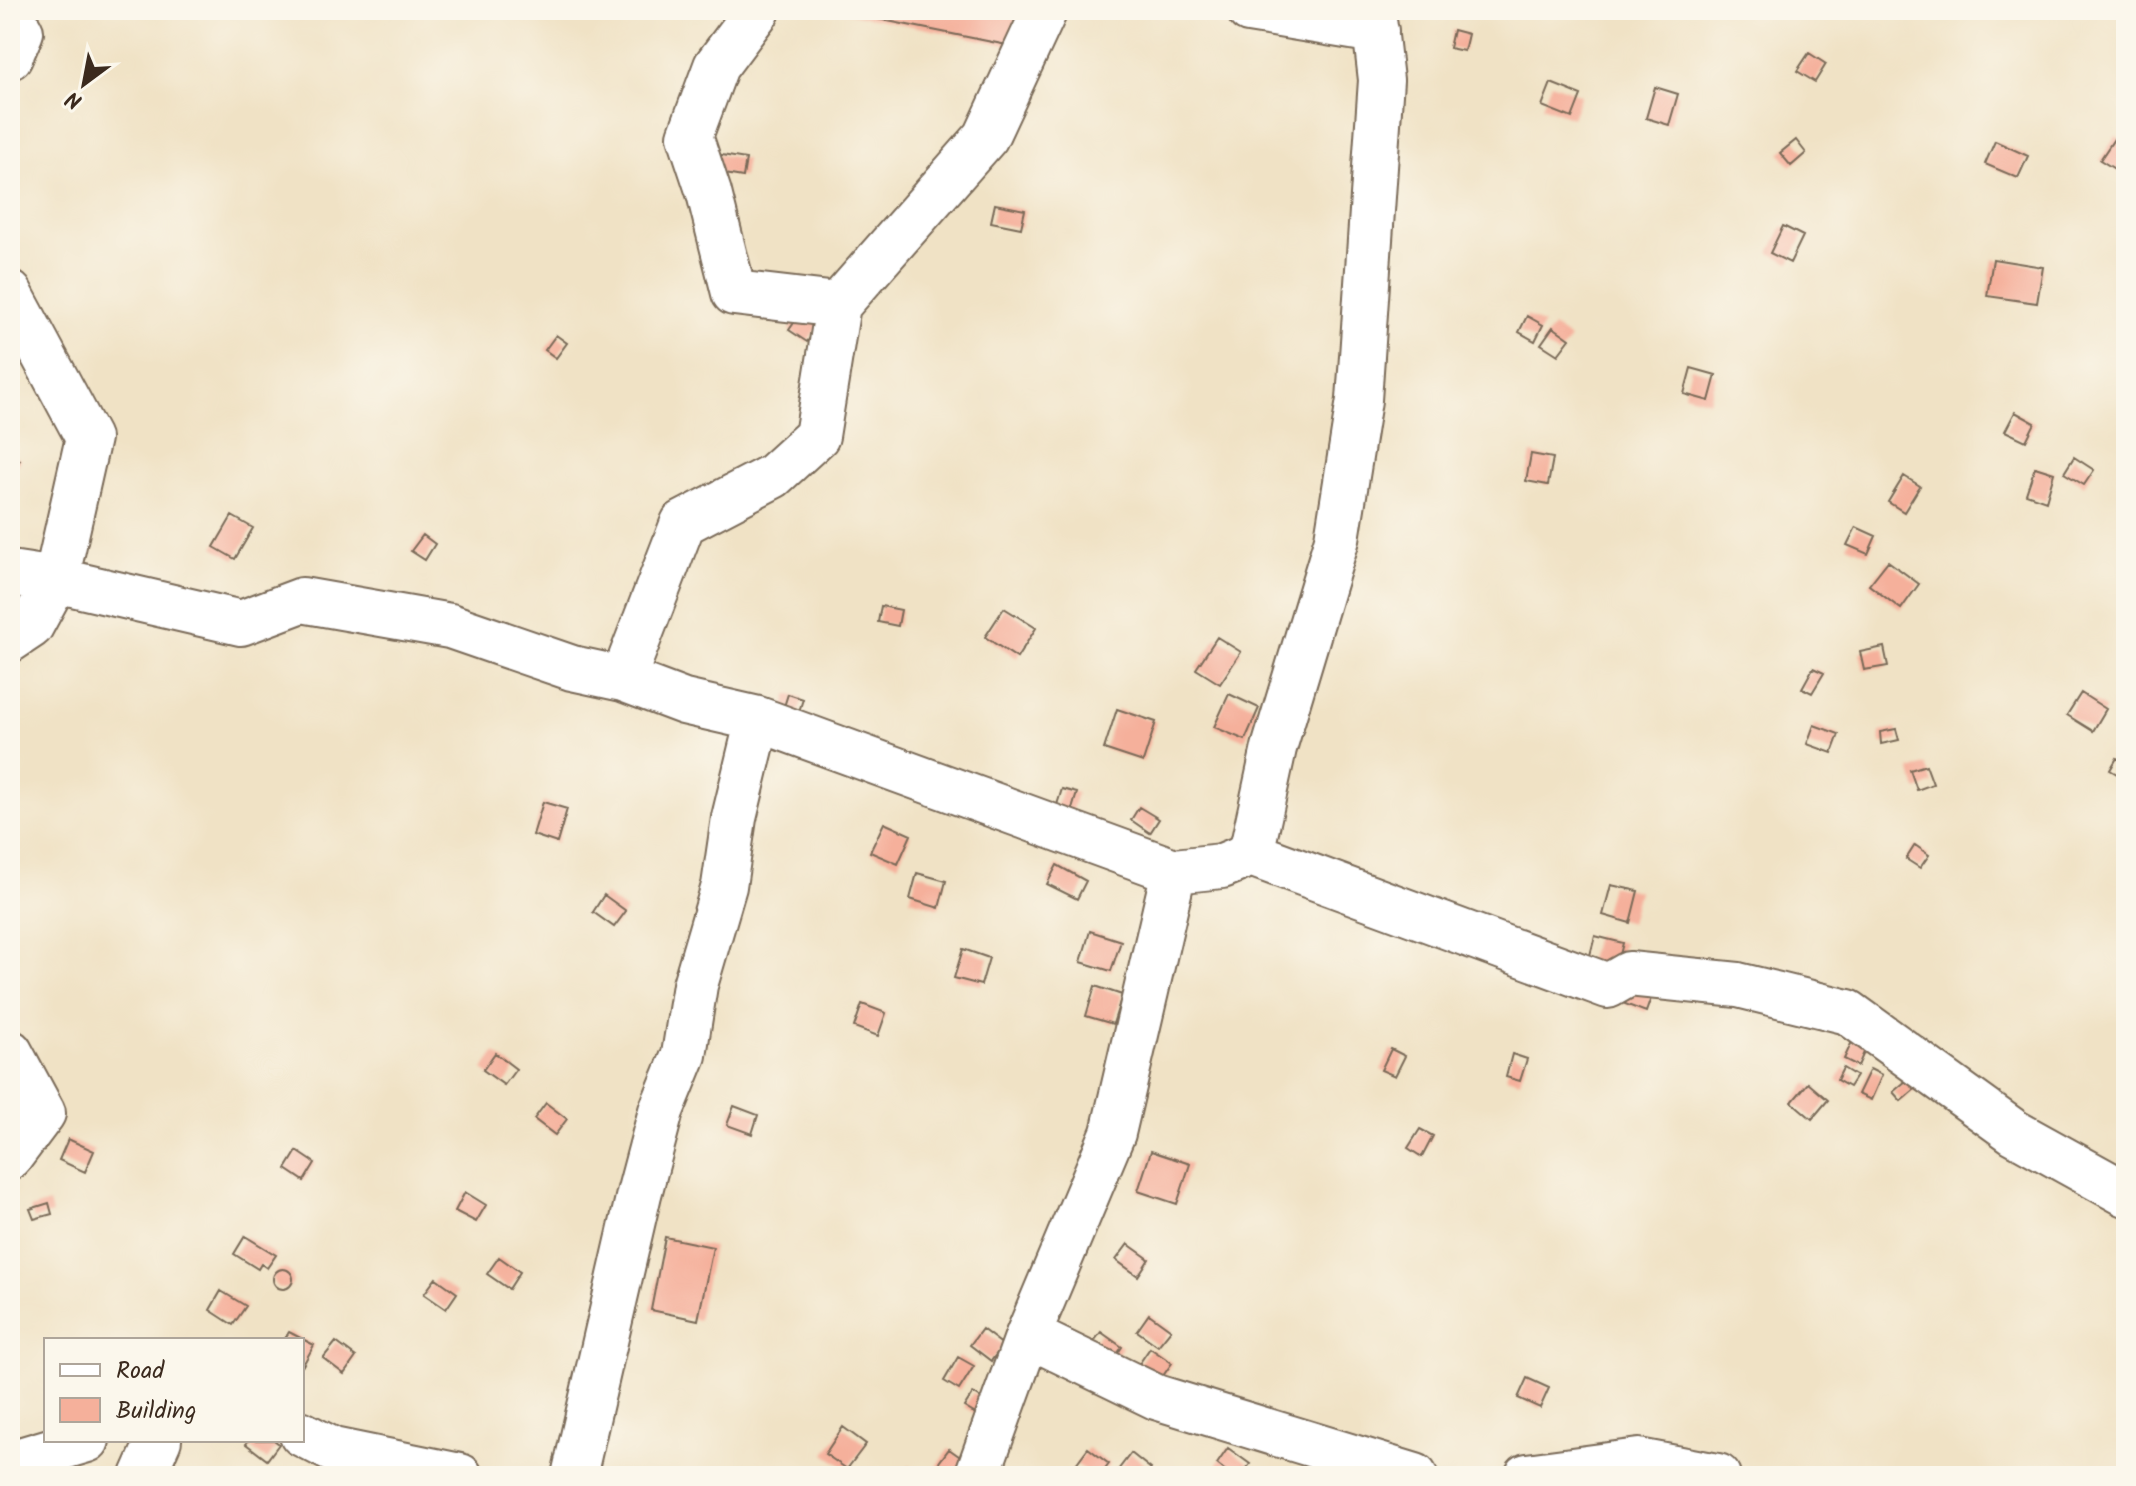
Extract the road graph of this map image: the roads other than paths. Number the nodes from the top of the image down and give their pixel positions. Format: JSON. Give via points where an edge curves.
{"nodes":[{"id":1,"x":758,"y":10,"type":"edge"},
{"id":2,"x":1045,"y":10,"type":"edge"},
{"id":3,"x":1249,"y":10,"type":"edge"},
{"id":4,"x":10,"y":13,"type":"edge"},
{"id":5,"x":1375,"y":20,"type":"edge"},
{"id":6,"x":10,"y":57,"type":"edge"},
{"id":7,"x":10,"y":293,"type":"edge"},
{"id":8,"x":838,"y":305,"type":"junction"},
{"id":9,"x":10,"y":573,"type":"edge"},
{"id":10,"x":56,"y":580,"type":"junction"},
{"id":11,"x":10,"y":640,"type":"edge"},
{"id":12,"x":623,"y":679,"type":"junction"},
{"id":13,"x":758,"y":719,"type":"junction"},
{"id":14,"x":1251,"y":854,"type":"junction"},
{"id":15,"x":1174,"y":871,"type":"junction"},
{"id":16,"x":10,"y":1052,"type":"edge"},
{"id":17,"x":10,"y":1157,"type":"edge"},
{"id":18,"x":2126,"y":1194,"type":"edge"},
{"id":19,"x":1028,"y":1335,"type":"junction"},
{"id":20,"x":304,"y":1435,"type":"edge"},
{"id":21,"x":80,"y":1442,"type":"edge"},
{"id":22,"x":158,"y":1442,"type":"edge"},
{"id":23,"x":10,"y":1463,"type":"edge"},
{"id":24,"x":143,"y":1476,"type":"edge"},
{"id":25,"x":460,"y":1476,"type":"edge"},
{"id":26,"x":574,"y":1476,"type":"edge"},
{"id":27,"x":977,"y":1476,"type":"edge"},
{"id":28,"x":1415,"y":1476,"type":"edge"},
{"id":29,"x":1527,"y":1476,"type":"edge"},
{"id":30,"x":1718,"y":1476,"type":"edge"}],
"edges":[{"from":1,"to":8,"type":"street","via":[[716,66],[690,136],[734,293]]},
{"from":2,"to":8,"type":"street","via":[[986,137]]},
{"from":3,"to":5,"type":"street"},
{"from":4,"to":6,"type":"street","via":[[21,32]]},
{"from":5,"to":14,"type":"street","via":[[1381,80],[1359,400],[1337,539],[1274,748]]},
{"from":7,"to":10,"type":"street","via":[[88,438]]},
{"from":8,"to":12,"type":"street","via":[[817,436],[773,476],[683,523]]},
{"from":9,"to":10,"type":"street"},
{"from":10,"to":11,"type":"street","via":[[31,626]]},
{"from":10,"to":12,"type":"street","via":[[241,623],[302,600],[450,626],[572,668]]},
{"from":12,"to":13,"type":"street","via":[[684,702]]},
{"from":13,"to":15,"type":"street"},
{"from":13,"to":26,"type":"street","via":[[724,886],[695,985],[684,1055],[661,1111],[639,1194]]},
{"from":14,"to":15,"type":"street","via":[[1222,866]]},
{"from":14,"to":18,"type":"street","via":[[1608,986],[1629,974],[1738,985],[1848,1012],[2014,1132]]},
{"from":15,"to":19,"type":"street","via":[[1113,1133]]},
{"from":16,"to":17,"type":"street","via":[[43,1113]]},
{"from":19,"to":27,"type":"street"},
{"from":19,"to":28,"type":"street","via":[[1156,1397]]},
{"from":20,"to":25,"type":"street","via":[[333,1450]]},
{"from":21,"to":23,"type":"street"},
{"from":22,"to":24,"type":"street"},
{"from":29,"to":30,"type":"street","via":[[1639,1461]]}]}
